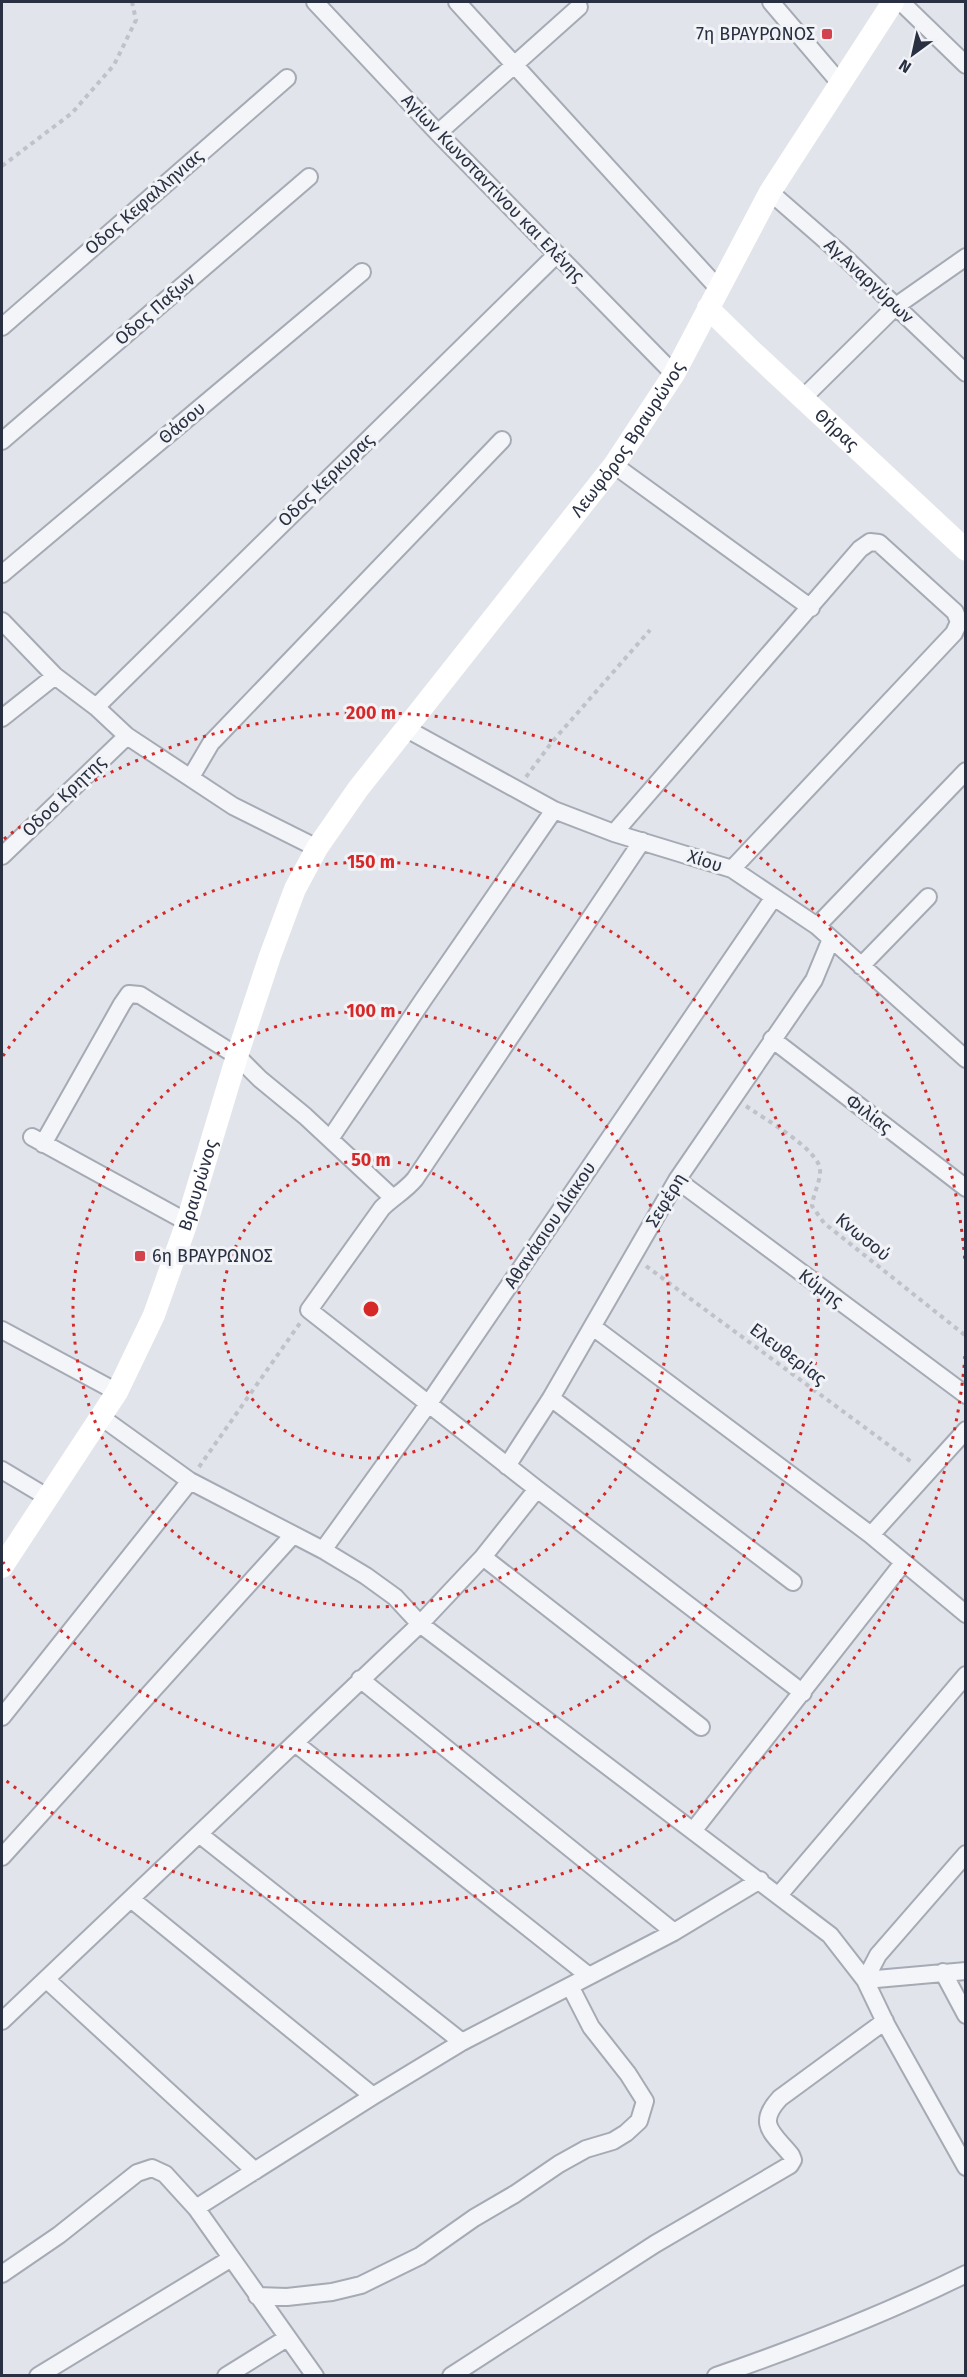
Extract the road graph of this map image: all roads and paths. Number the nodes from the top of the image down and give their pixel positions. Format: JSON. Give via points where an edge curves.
{"nodes":[{"id":1,"x":132,"y":2,"type":"edge"},
{"id":2,"x":315,"y":2,"type":"edge"},
{"id":3,"x":458,"y":2,"type":"edge"},
{"id":4,"x":771,"y":2,"type":"edge"},
{"id":5,"x":893,"y":2,"type":"edge"},
{"id":6,"x":901,"y":2,"type":"edge"},
{"id":7,"x":579,"y":7,"type":"dead end"},
{"id":8,"x":516,"y":64,"type":"junction"},
{"id":9,"x":966,"y":65,"type":"edge"},
{"id":10,"x":287,"y":78,"type":"dead end"},
{"id":11,"x":840,"y":83,"type":"junction"},
{"id":12,"x":438,"y":133,"type":"junction"},
{"id":13,"x":2,"y":166,"type":"edge"},
{"id":14,"x":309,"y":177,"type":"dead end"},
{"id":15,"x":770,"y":192,"type":"junction"},
{"id":16,"x":557,"y":254,"type":"junction"},
{"id":17,"x":966,"y":257,"type":"edge"},
{"id":18,"x":362,"y":272,"type":"dead end"},
{"id":19,"x":713,"y":298,"type":"junction"},
{"id":20,"x":896,"y":306,"type":"junction"},
{"id":21,"x":2,"y":327,"type":"edge"},
{"id":22,"x":966,"y":373,"type":"edge"},
{"id":23,"x":674,"y":374,"type":"junction"},
{"id":24,"x":803,"y":399,"type":"junction"},
{"id":25,"x":502,"y":440,"type":"dead end"},
{"id":26,"x":2,"y":441,"type":"edge"},
{"id":27,"x":614,"y":465,"type":"junction"},
{"id":28,"x":966,"y":550,"type":"edge"},
{"id":29,"x":2,"y":574,"type":"edge"},
{"id":30,"x":811,"y":608,"type":"junction"},
{"id":31,"x":2,"y":621,"type":"edge"},
{"id":32,"x":650,"y":630,"type":"dead end"},
{"id":33,"x":56,"y":676,"type":"junction"},
{"id":34,"x":96,"y":706,"type":"junction"},
{"id":35,"x":2,"y":718,"type":"edge"},
{"id":36,"x":405,"y":728,"type":"junction"},
{"id":37,"x":127,"y":736,"type":"junction"},
{"id":38,"x":966,"y":771,"type":"edge"},
{"id":39,"x":191,"y":777,"type":"junction"},
{"id":40,"x":516,"y":789,"type":"junction"},
{"id":41,"x":554,"y":810,"type":"junction"},
{"id":42,"x":614,"y":833,"type":"junction"},
{"id":43,"x":642,"y":841,"type":"junction"},
{"id":44,"x":317,"y":848,"type":"junction"},
{"id":45,"x":2,"y":856,"type":"edge"},
{"id":46,"x":732,"y":869,"type":"junction"},
{"id":47,"x":774,"y":897,"type":"junction"},
{"id":48,"x":928,"y":897,"type":"dead end"},
{"id":49,"x":817,"y":926,"type":"junction"},
{"id":50,"x":831,"y":939,"type":"junction"},
{"id":51,"x":861,"y":966,"type":"junction"},
{"id":52,"x":772,"y":1039,"type":"junction"},
{"id":53,"x":237,"y":1056,"type":"junction"},
{"id":54,"x":966,"y":1059,"type":"edge"},
{"id":55,"x":733,"y":1097,"type":"junction"},
{"id":56,"x":330,"y":1139,"type":"junction"},
{"id":57,"x":677,"y":1180,"type":"junction"},
{"id":58,"x":966,"y":1188,"type":"edge"},
{"id":59,"x":392,"y":1197,"type":"junction"},
{"id":60,"x":187,"y":1222,"type":"junction"},
{"id":61,"x":633,"y":1258,"type":"junction"},
{"id":62,"x":309,"y":1310,"type":"junction"},
{"id":63,"x":593,"y":1327,"type":"junction"},
{"id":64,"x":2,"y":1330,"type":"edge"},
{"id":65,"x":966,"y":1336,"type":"edge"},
{"id":66,"x":117,"y":1392,"type":"junction"},
{"id":67,"x":966,"y":1395,"type":"edge"},
{"id":68,"x":551,"y":1398,"type":"junction"},
{"id":69,"x":429,"y":1403,"type":"junction"},
{"id":70,"x":101,"y":1418,"type":"junction"},
{"id":71,"x":966,"y":1430,"type":"edge"},
{"id":72,"x":507,"y":1466,"type":"junction"},
{"id":73,"x":2,"y":1470,"type":"edge"},
{"id":74,"x":927,"y":1474,"type":"junction"},
{"id":75,"x":190,"y":1481,"type":"junction"},
{"id":76,"x":537,"y":1489,"type":"junction"},
{"id":77,"x":47,"y":1497,"type":"junction"},
{"id":78,"x":293,"y":1535,"type":"junction"},
{"id":79,"x":871,"y":1535,"type":"junction"},
{"id":80,"x":323,"y":1550,"type":"junction"},
{"id":81,"x":483,"y":1557,"type":"junction"},
{"id":82,"x":903,"y":1563,"type":"junction"},
{"id":83,"x":2,"y":1566,"type":"edge"},
{"id":84,"x":793,"y":1582,"type":"dead end"},
{"id":85,"x":966,"y":1614,"type":"edge"},
{"id":86,"x":420,"y":1624,"type":"junction"},
{"id":87,"x":966,"y":1675,"type":"edge"},
{"id":88,"x":360,"y":1679,"type":"junction"},
{"id":89,"x":803,"y":1693,"type":"junction"},
{"id":90,"x":2,"y":1717,"type":"edge"},
{"id":91,"x":701,"y":1726,"type":"dead end"},
{"id":92,"x":296,"y":1743,"type":"junction"},
{"id":93,"x":693,"y":1830,"type":"junction"},
{"id":94,"x":199,"y":1834,"type":"junction"},
{"id":95,"x":966,"y":1854,"type":"edge"},
{"id":96,"x":2,"y":1857,"type":"edge"},
{"id":97,"x":760,"y":1880,"type":"junction"},
{"id":98,"x":779,"y":1895,"type":"junction"},
{"id":99,"x":131,"y":1899,"type":"junction"},
{"id":100,"x":674,"y":1932,"type":"junction"},
{"id":101,"x":966,"y":1971,"type":"edge"},
{"id":102,"x":943,"y":1972,"type":"junction"},
{"id":103,"x":589,"y":1976,"type":"junction"},
{"id":104,"x":47,"y":1980,"type":"junction"},
{"id":105,"x":865,"y":1980,"type":"junction"},
{"id":106,"x":570,"y":1986,"type":"junction"},
{"id":107,"x":966,"y":2015,"type":"edge"},
{"id":108,"x":4,"y":2016,"type":"edge"},
{"id":109,"x":885,"y":2021,"type":"junction"},
{"id":110,"x":462,"y":2043,"type":"junction"},
{"id":111,"x":373,"y":2096,"type":"junction"},
{"id":112,"x":966,"y":2167,"type":"edge"},
{"id":113,"x":255,"y":2171,"type":"junction"},
{"id":114,"x":196,"y":2208,"type":"junction"},
{"id":115,"x":230,"y":2259,"type":"junction"},
{"id":116,"x":2,"y":2274,"type":"edge"},
{"id":117,"x":966,"y":2274,"type":"edge"},
{"id":118,"x":257,"y":2296,"type":"junction"},
{"id":119,"x":287,"y":2338,"type":"junction"},
{"id":120,"x":38,"y":2376,"type":"edge"},
{"id":121,"x":226,"y":2376,"type":"edge"},
{"id":122,"x":315,"y":2376,"type":"edge"},
{"id":123,"x":451,"y":2376,"type":"edge"},
{"id":124,"x":716,"y":2376,"type":"edge"}],
"edges":[{"from":1,"to":13,"type":"path","via":[[136,20],[114,65],[72,113]]},
{"from":2,"to":12,"type":"street","name":"Αγίων Κωνσταντίνου και Ελένης"},
{"from":3,"to":8,"type":"street"},
{"from":4,"to":11,"type":"street"},
{"from":5,"to":11,"type":"main road","name":"Λεωφόρος Βραυρώνος"},
{"from":6,"to":9,"type":"street"},
{"from":7,"to":8,"type":"street"},
{"from":8,"to":12,"type":"street"},
{"from":8,"to":19,"type":"street"},
{"from":10,"to":21,"type":"street","name":"Οδος Κεφαλληνιας"},
{"from":11,"to":15,"type":"main road","name":"Λεωφόρος Βραυρώνος"},
{"from":12,"to":16,"type":"street","name":"Αγίων Κωνσταντίνου και Ελένης"},
{"from":14,"to":26,"type":"street","name":"Οδος Παξων"},
{"from":15,"to":19,"type":"main road","name":"Λεωφόρος Βραυρώνος"},
{"from":15,"to":20,"type":"street","name":"Αγ.Αναργύρων"},
{"from":16,"to":23,"type":"street","name":"Αγίων Κωνσταντίνου και Ελένης"},
{"from":16,"to":34,"type":"street","name":"Οδος Κερκυρας"},
{"from":17,"to":20,"type":"street"},
{"from":18,"to":29,"type":"street","name":"Θάσου"},
{"from":19,"to":23,"type":"main road","name":"Λεωφόρος Βραυρώνος"},
{"from":19,"to":24,"type":"main road","name":"Θήρας"},
{"from":20,"to":22,"type":"street","name":"Αγ.Αναργύρων"},
{"from":20,"to":24,"type":"street"},
{"from":23,"to":27,"type":"main road","name":"Λεωφόρος Βραυρώνος"},
{"from":24,"to":28,"type":"main road","name":"Θήρας"},
{"from":25,"to":39,"type":"street","via":[[211,743]]},
{"from":27,"to":30,"type":"street"},
{"from":27,"to":36,"type":"main road","name":"Λεωφόρος Βραυρώνος"},
{"from":30,"to":42,"type":"street"},
{"from":30,"to":46,"type":"street","via":[[870,542],[879,543],[955,612],[959,622],[954,633]]},
{"from":31,"to":33,"type":"street"},
{"from":32,"to":40,"type":"path"},
{"from":33,"to":34,"type":"street"},
{"from":33,"to":35,"type":"street"},
{"from":34,"to":37,"type":"street"},
{"from":36,"to":40,"type":"street","name":"Χίου"},
{"from":36,"to":44,"type":"main road","name":"Λεωφόρος Βραυρώνος"},
{"from":37,"to":39,"type":"street"},
{"from":37,"to":45,"type":"street","name":"Οδοσ Κρητης"},
{"from":38,"to":49,"type":"street"},
{"from":39,"to":44,"type":"street","via":[[233,806]]},
{"from":40,"to":41,"type":"street","name":"Χίου"},
{"from":41,"to":42,"type":"street","name":"Χίου"},
{"from":41,"to":56,"type":"street"},
{"from":42,"to":43,"type":"street","name":"Χίου"},
{"from":43,"to":46,"type":"street","name":"Χίου"},
{"from":43,"to":59,"type":"street","via":[[416,1179]]},
{"from":44,"to":53,"type":"main road","name":"Βραυρώνος","via":[[291,900]]},
{"from":46,"to":47,"type":"street","name":"Χίου"},
{"from":47,"to":49,"type":"street","name":"Χίου"},
{"from":47,"to":69,"type":"street","name":"Αθανάσιου Δίακου"},
{"from":48,"to":51,"type":"street"},
{"from":49,"to":50,"type":"street","name":"Χίου"},
{"from":50,"to":51,"type":"street","name":"Χίου"},
{"from":50,"to":52,"type":"street","name":"Σεφέρη","via":[[814,980]]},
{"from":51,"to":54,"type":"street","name":"Χίου"},
{"from":52,"to":55,"type":"street","name":"Σεφέρη"},
{"from":52,"to":58,"type":"street","name":"Φιλίας"},
{"from":53,"to":56,"type":"street"},
{"from":53,"to":60,"type":"main road","name":"Βραυρώνος"},
{"from":53,"to":60,"type":"street","via":[[140,995],[129,994],[38,1141]]},
{"from":55,"to":57,"type":"street","name":"Σεφέρη"},
{"from":55,"to":65,"type":"path","name":"Κνωσού","via":[[811,1152],[820,1167],[812,1206],[824,1223]]},
{"from":56,"to":59,"type":"street"},
{"from":57,"to":61,"type":"street","name":"Σεφέρη"},
{"from":57,"to":67,"type":"street","name":"Κύμης"},
{"from":59,"to":62,"type":"street"},
{"from":60,"to":66,"type":"main road","name":"Βραυρώνος","via":[[154,1315]]},
{"from":61,"to":63,"type":"street","name":"Σεφέρη"},
{"from":61,"to":74,"type":"path","name":"Ελευθερίας"},
{"from":62,"to":69,"type":"street"},
{"from":62,"to":75,"type":"path"},
{"from":63,"to":68,"type":"street","name":"Σεφέρη"},
{"from":63,"to":79,"type":"street"},
{"from":64,"to":66,"type":"street"},
{"from":66,"to":70,"type":"main road","name":"Βραυρώνος"},
{"from":68,"to":72,"type":"street","name":"Σεφέρη"},
{"from":68,"to":84,"type":"street"},
{"from":69,"to":72,"type":"street"},
{"from":69,"to":80,"type":"street","name":"Αθανάσιου Δίακου"},
{"from":70,"to":75,"type":"street"},
{"from":70,"to":77,"type":"main road","name":"Βραυρώνος"},
{"from":71,"to":74,"type":"street"},
{"from":72,"to":76,"type":"street"},
{"from":73,"to":77,"type":"street"},
{"from":74,"to":79,"type":"street"},
{"from":75,"to":78,"type":"street"},
{"from":75,"to":90,"type":"street"},
{"from":76,"to":81,"type":"street"},
{"from":76,"to":89,"type":"street"},
{"from":77,"to":83,"type":"main road","name":"Βραυρώνος"},
{"from":78,"to":80,"type":"street"},
{"from":78,"to":96,"type":"street"},
{"from":79,"to":82,"type":"street"},
{"from":80,"to":86,"type":"street","via":[[395,1597]]},
{"from":81,"to":86,"type":"street"},
{"from":81,"to":91,"type":"street"},
{"from":82,"to":85,"type":"street"},
{"from":82,"to":89,"type":"street"},
{"from":86,"to":88,"type":"street"},
{"from":86,"to":93,"type":"street"},
{"from":87,"to":98,"type":"street"},
{"from":88,"to":92,"type":"street"},
{"from":88,"to":100,"type":"street"},
{"from":89,"to":93,"type":"street"},
{"from":92,"to":94,"type":"street"},
{"from":92,"to":103,"type":"street"},
{"from":93,"to":97,"type":"street"},
{"from":94,"to":99,"type":"street"},
{"from":94,"to":110,"type":"street"},
{"from":95,"to":105,"type":"street","via":[[878,1955]]},
{"from":97,"to":98,"type":"street"},
{"from":97,"to":100,"type":"street"},
{"from":98,"to":105,"type":"street","via":[[830,1935]]},
{"from":99,"to":104,"type":"street"},
{"from":99,"to":111,"type":"street"},
{"from":100,"to":103,"type":"street"},
{"from":101,"to":102,"type":"street"},
{"from":102,"to":105,"type":"street"},
{"from":102,"to":107,"type":"street"},
{"from":103,"to":106,"type":"street"},
{"from":104,"to":108,"type":"street"},
{"from":104,"to":113,"type":"street"},
{"from":105,"to":109,"type":"street"},
{"from":106,"to":110,"type":"street"},
{"from":106,"to":118,"type":"street","via":[[591,2027],[645,2101],[639,2121],[613,2141],[586,2149],[559,2164],[420,2256],[361,2285],[287,2297]]},
{"from":109,"to":112,"type":"street"},
{"from":109,"to":123,"type":"street","via":[[770,2109],[766,2117],[769,2128],[791,2155],[790,2165],[655,2244]]},
{"from":110,"to":111,"type":"street"},
{"from":111,"to":113,"type":"street"},
{"from":113,"to":114,"type":"street"},
{"from":114,"to":115,"type":"street"},
{"from":114,"to":116,"type":"street","via":[[165,2174],[152,2168],[137,2173]]},
{"from":115,"to":118,"type":"street"},
{"from":115,"to":120,"type":"street"},
{"from":117,"to":124,"type":"street","via":[[781,2353]]},
{"from":118,"to":119,"type":"street"},
{"from":119,"to":121,"type":"street"},
{"from":119,"to":122,"type":"street"}]}
